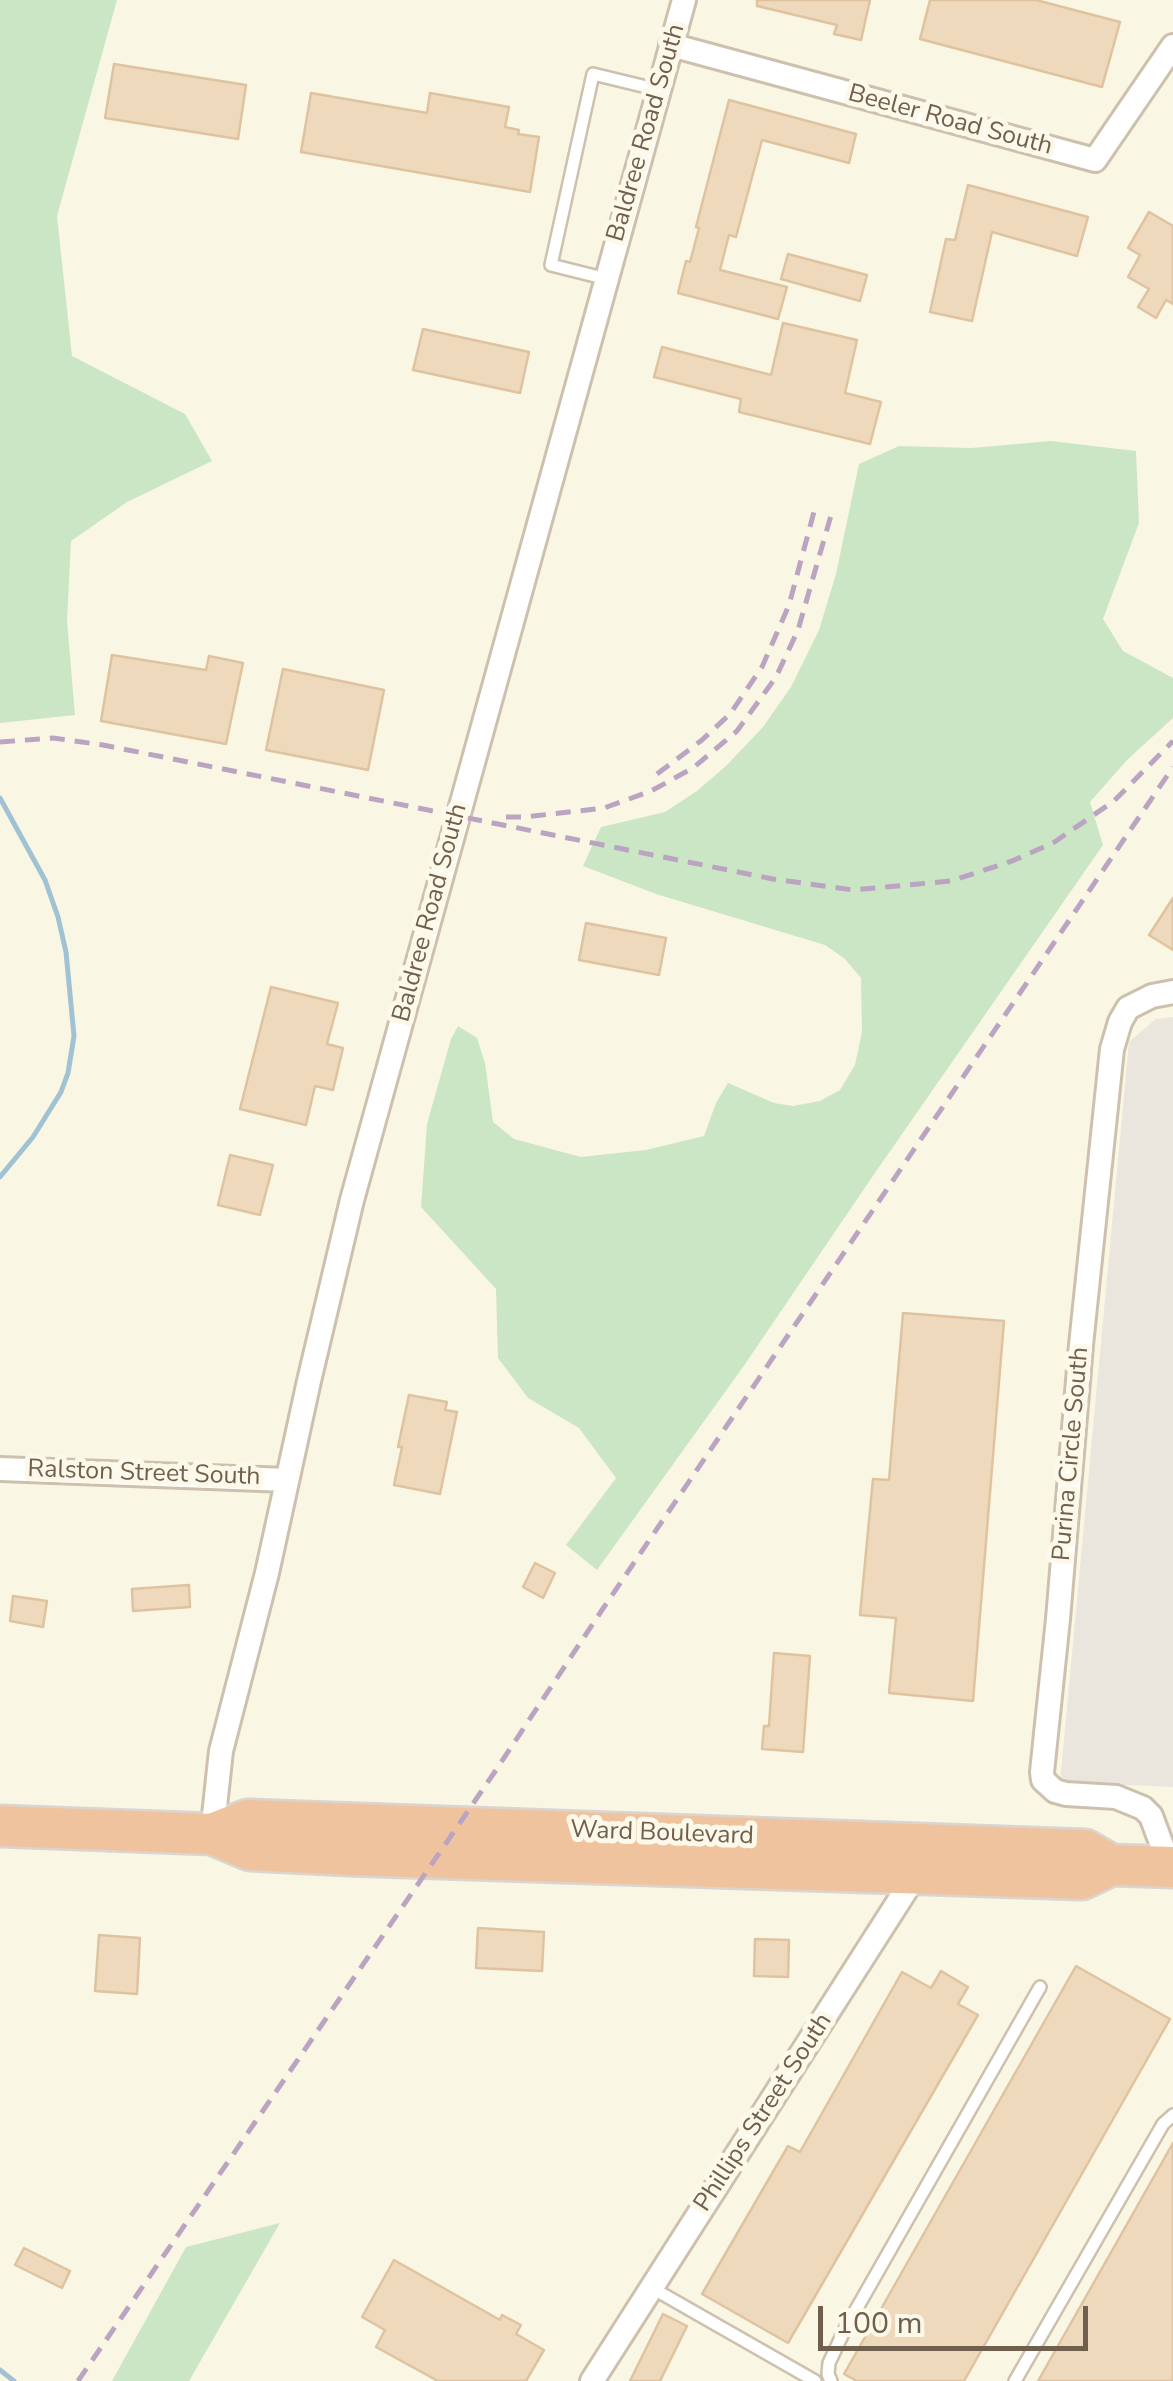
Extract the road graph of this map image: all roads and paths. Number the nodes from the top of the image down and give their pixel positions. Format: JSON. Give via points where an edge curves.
{"nodes":[{"id":1,"x":684,"y":0,"type":"edge"},
{"id":2,"x":671,"y":45,"type":"junction"},
{"id":3,"x":1173,"y":46,"type":"edge"},
{"id":4,"x":659,"y":90,"type":"junction"},
{"id":5,"x":606,"y":279,"type":"junction"},
{"id":6,"x":1173,"y":992,"type":"edge"},
{"id":7,"x":0,"y":1468,"type":"edge"},
{"id":8,"x":287,"y":1480,"type":"junction"},
{"id":9,"x":0,"y":1826,"type":"edge"},
{"id":10,"x":212,"y":1834,"type":"junction"},
{"id":11,"x":926,"y":1859,"type":"junction"},
{"id":12,"x":1172,"y":1867,"type":"edge"},
{"id":13,"x":1040,"y":1987,"type":"dead end"},
{"id":14,"x":1173,"y":2115,"type":"edge"},
{"id":15,"x":652,"y":2288,"type":"junction"},
{"id":16,"x":592,"y":2381,"type":"edge"},
{"id":17,"x":815,"y":2381,"type":"edge"},
{"id":18,"x":830,"y":2381,"type":"edge"},
{"id":19,"x":1015,"y":2381,"type":"edge"}],
"edges":[{"from":1,"to":2,"type":"street","name":"Baldree Road South"},
{"from":2,"to":3,"type":"street","name":"Beeler Road South","via":[[1095,160]]},
{"from":2,"to":4,"type":"street","name":"Baldree Road South"},
{"from":4,"to":5,"type":"street","name":"Baldree Road South"},
{"from":4,"to":5,"type":"lane","via":[[592,74],[551,265]]},
{"from":5,"to":8,"type":"street","name":"Baldree Road South","via":[[357,1183]]},
{"from":6,"to":12,"type":"street","name":"Purina Circle South","via":[[1128,1008],[1112,1048],[1042,1772],[1055,1791],[1116,1797],[1143,1808]]},
{"from":7,"to":8,"type":"street","name":"Ralston Street South"},
{"from":8,"to":10,"type":"street","name":"Baldree Road South","via":[[220,1751]]},
{"from":9,"to":10,"type":"highway","name":"Ward Boulevard"},
{"from":10,"to":11,"type":"highway","name":"Ward Boulevard","via":[[248,1820]]},
{"from":11,"to":12,"type":"highway","name":"Ward Boulevard","via":[[1085,1850],[1110,1864]]},
{"from":11,"to":15,"type":"street","name":"Phillips Street South"},
{"from":13,"to":18,"type":"lane","via":[[845,2329],[829,2363]]},
{"from":14,"to":19,"type":"lane"},
{"from":15,"to":16,"type":"street","name":"Phillips Street South"},
{"from":15,"to":17,"type":"lane"}]}
